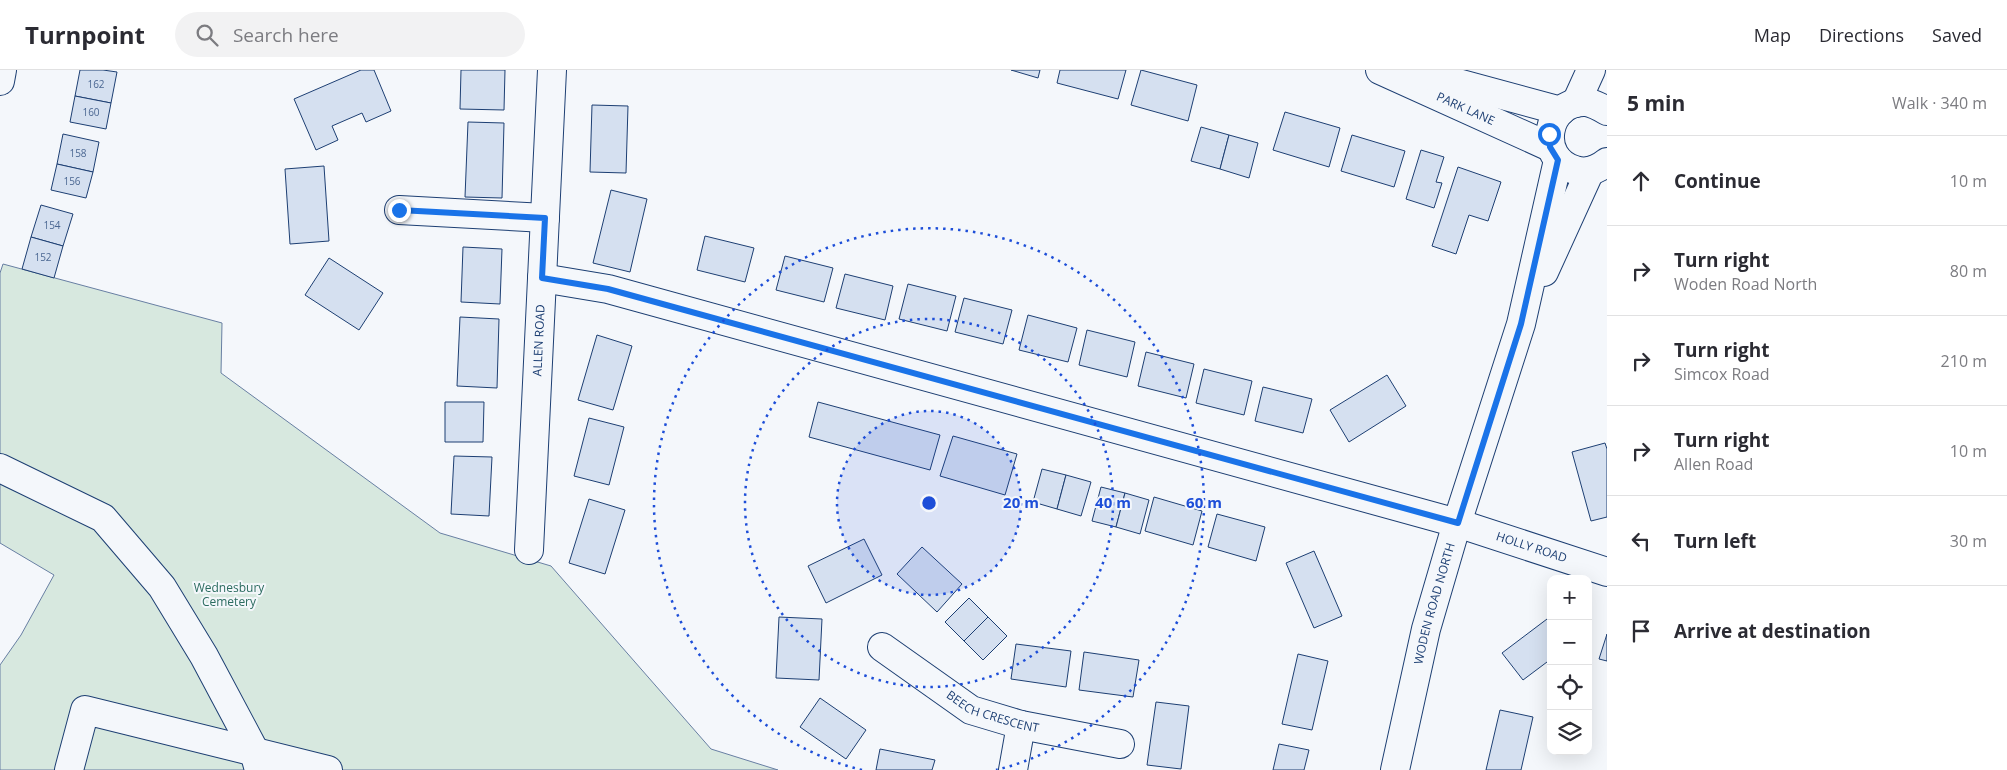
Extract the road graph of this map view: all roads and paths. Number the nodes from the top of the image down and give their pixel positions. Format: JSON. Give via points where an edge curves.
{"nodes":[{"id":1,"x":2,"y":70,"type":"edge"},
{"id":2,"x":552,"y":70,"type":"edge"},
{"id":3,"x":1380,"y":70,"type":"edge"},
{"id":4,"x":1408,"y":70,"type":"edge"},
{"id":5,"x":1591,"y":70,"type":"edge"},
{"id":6,"x":0,"y":81,"type":"edge"},
{"id":7,"x":1568,"y":107,"type":"junction"},
{"id":8,"x":1607,"y":111,"type":"edge"},
{"id":9,"x":1554,"y":154,"type":"junction"},
{"id":10,"x":1599,"y":167,"type":"edge"},
{"id":11,"x":399,"y":210,"type":"dead end"},
{"id":12,"x":545,"y":218,"type":"junction"},
{"id":13,"x":542,"y":278,"type":"junction"},
{"id":14,"x":1521,"y":324,"type":"junction"},
{"id":15,"x":0,"y":468,"type":"edge"},
{"id":16,"x":1458,"y":523,"type":"junction"},
{"id":17,"x":529,"y":550,"type":"dead end"},
{"id":18,"x":1607,"y":572,"type":"edge"},
{"id":19,"x":882,"y":647,"type":"dead end"},
{"id":20,"x":1021,"y":725,"type":"junction"},
{"id":21,"x":1120,"y":744,"type":"dead end"},
{"id":22,"x":257,"y":761,"type":"edge"},
{"id":23,"x":69,"y":770,"type":"edge"},
{"id":24,"x":328,"y":770,"type":"edge"},
{"id":25,"x":1013,"y":770,"type":"edge"},
{"id":26,"x":1395,"y":770,"type":"edge"}],
"edges":[{"from":1,"to":6,"type":"street"},
{"from":2,"to":12,"type":"street","name":"ALLEN ROAD"},
{"from":3,"to":9,"type":"street","name":"PARK LANE"},
{"from":4,"to":7,"type":"street","name":"PARK LANE"},
{"from":5,"to":7,"type":"street","name":"WODEN ROAD NORTH"},
{"from":7,"to":8,"type":"street","name":"PARK LANE","via":[[1586,102]]},
{"from":7,"to":9,"type":"street","name":"WODEN ROAD NORTH","via":[[1554,120],[1549,134]]},
{"from":9,"to":10,"type":"street","name":"PARK LANE","via":[[1568,168],[1580,172]]},
{"from":9,"to":14,"type":"street","name":"WODEN ROAD NORTH"},
{"from":10,"to":14,"type":"street","name":"WODEN ROAD NORTH"},
{"from":11,"to":12,"type":"street"},
{"from":12,"to":13,"type":"street","name":"ALLEN ROAD"},
{"from":13,"to":16,"type":"street","name":"HOLLY ROAD","via":[[608,289]]},
{"from":13,"to":17,"type":"street","name":"ALLEN ROAD"},
{"from":14,"to":16,"type":"street","name":"WODEN ROAD NORTH"},
{"from":15,"to":22,"type":"street","via":[[103,518],[162,588],[204,656]]},
{"from":16,"to":18,"type":"street","name":"HOLLY ROAD"},
{"from":16,"to":26,"type":"street","name":"WODEN ROAD NORTH","via":[[1426,629]]},
{"from":19,"to":20,"type":"street","name":"BEECH CRESCENT","via":[[971,710]]},
{"from":20,"to":21,"type":"street","name":"BEECH CRESCENT"},
{"from":20,"to":25,"type":"street"},
{"from":22,"to":23,"type":"street","via":[[84,710]]},
{"from":22,"to":24,"type":"street"}]}
